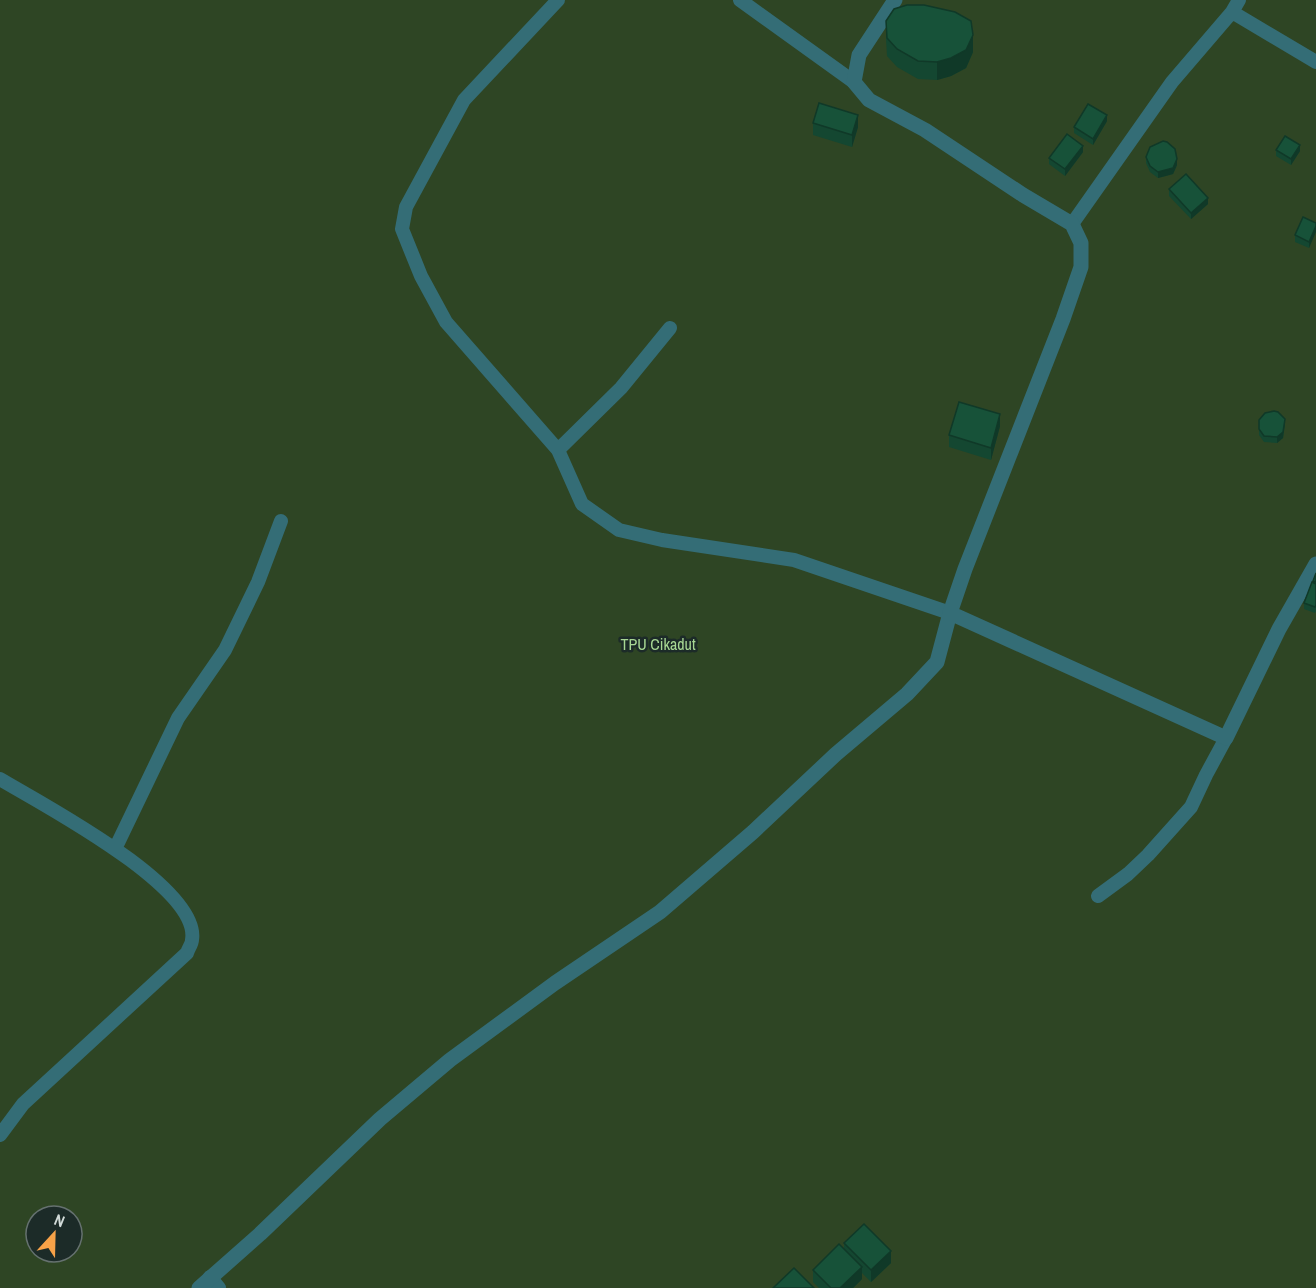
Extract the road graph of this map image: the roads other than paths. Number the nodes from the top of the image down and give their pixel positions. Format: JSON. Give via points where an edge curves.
{"nodes":[{"id":1,"x":558,"y":0,"type":"edge"},
{"id":2,"x":740,"y":0,"type":"edge"},
{"id":3,"x":895,"y":0,"type":"edge"},
{"id":4,"x":1235,"y":6,"type":"edge"},
{"id":5,"x":1316,"y":62,"type":"edge"},
{"id":6,"x":854,"y":82,"type":"junction"},
{"id":7,"x":1072,"y":224,"type":"junction"},
{"id":8,"x":670,"y":328,"type":"dead end"},
{"id":9,"x":558,"y":450,"type":"junction"},
{"id":10,"x":281,"y":521,"type":"dead end"},
{"id":11,"x":1316,"y":564,"type":"edge"},
{"id":12,"x":950,"y":613,"type":"junction"},
{"id":13,"x":1226,"y":738,"type":"junction"},
{"id":14,"x":0,"y":779,"type":"edge"},
{"id":15,"x":115,"y":849,"type":"junction"},
{"id":16,"x":1098,"y":896,"type":"dead end"},
{"id":17,"x":0,"y":1135,"type":"edge"},
{"id":18,"x":214,"y":1282,"type":"edge"},
{"id":19,"x":199,"y":1288,"type":"edge"}],
"edges":[{"from":1,"to":9,"type":"lane","via":[[464,100],[406,207],[402,229],[446,322]]},
{"from":2,"to":6,"type":"lane"},
{"from":3,"to":6,"type":"street","via":[[859,55]]},
{"from":4,"to":5,"type":"lane"},
{"from":4,"to":7,"type":"lane","via":[[1172,82]]},
{"from":6,"to":7,"type":"street","via":[[869,100],[925,130]]},
{"from":7,"to":12,"type":"street","via":[[1081,243],[1081,267]]},
{"from":8,"to":9,"type":"lane","via":[[621,388]]},
{"from":9,"to":12,"type":"lane","via":[[582,504],[619,530],[794,560]]},
{"from":10,"to":15,"type":"lane","via":[[258,582],[225,650],[178,718]]},
{"from":11,"to":13,"type":"street","via":[[1279,629]]},
{"from":12,"to":13,"type":"street"},
{"from":12,"to":18,"type":"street","via":[[938,662],[907,694],[660,912],[450,1060],[380,1119]]},
{"from":13,"to":16,"type":"lane","via":[[1191,807],[1148,855]]},
{"from":14,"to":15,"type":"lane"},
{"from":15,"to":17,"type":"lane","via":[[173,897],[188,919],[193,939],[187,953],[23,1104]]},
{"from":18,"to":19,"type":"street"}]}
